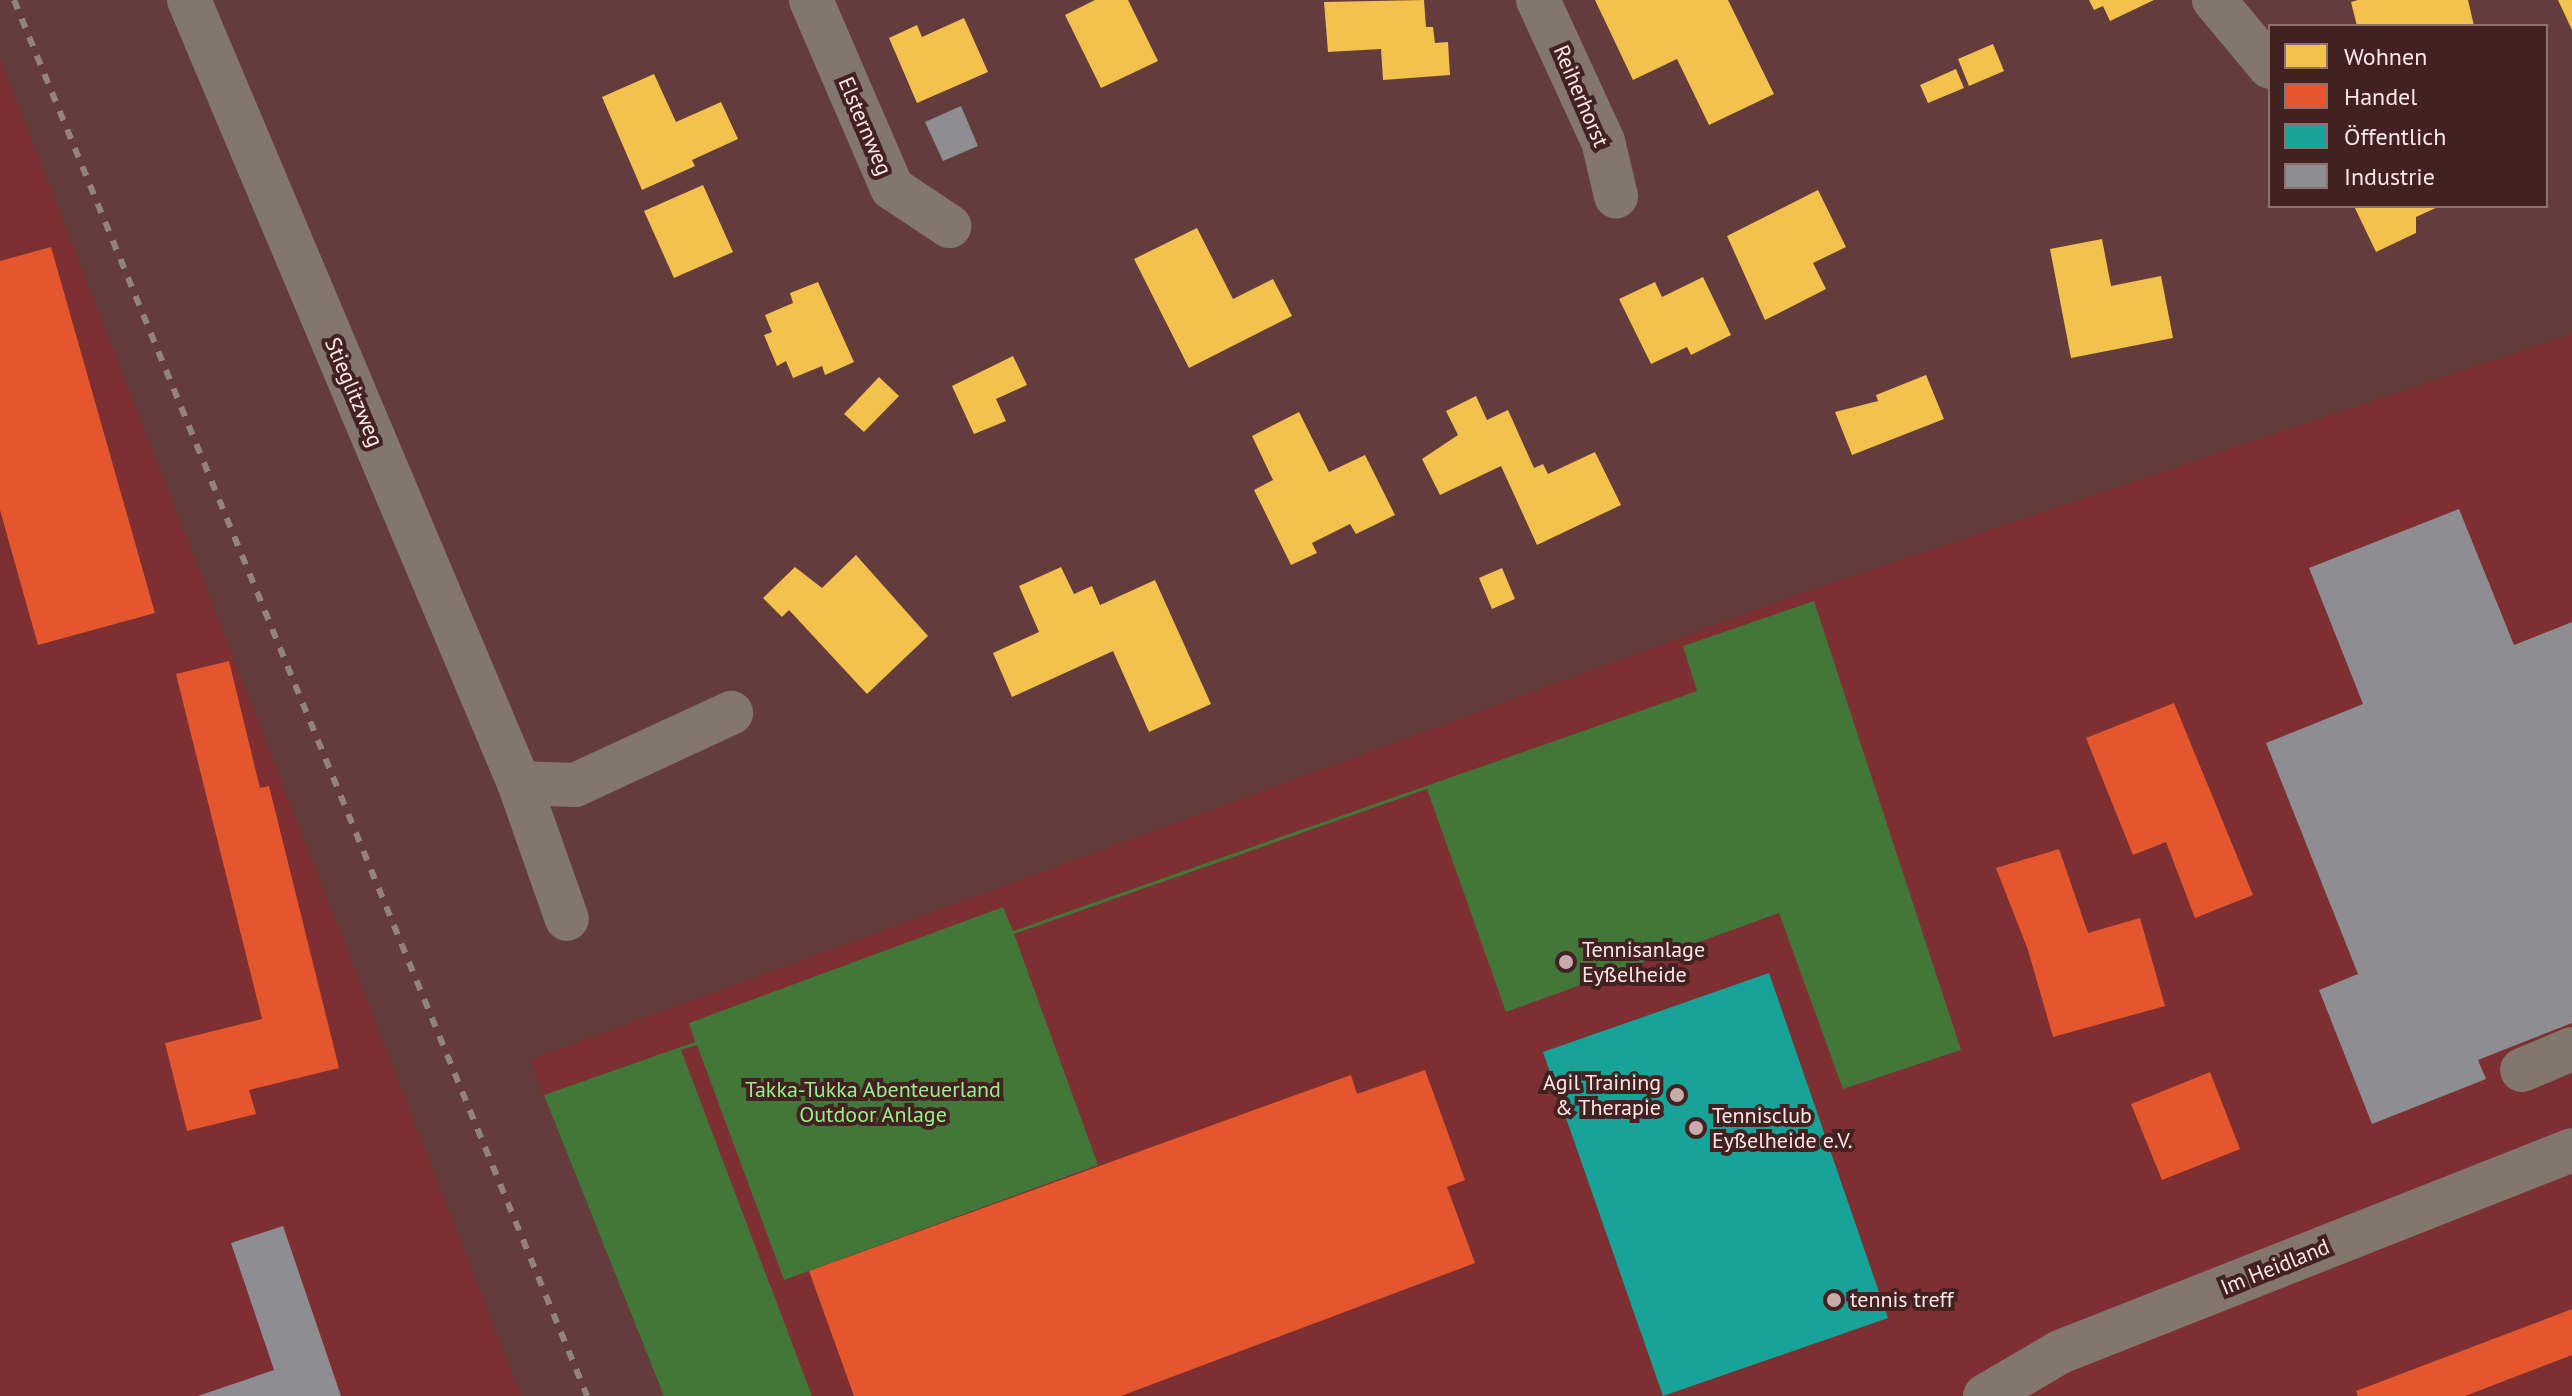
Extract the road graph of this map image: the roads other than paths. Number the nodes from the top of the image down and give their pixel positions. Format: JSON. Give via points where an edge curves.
{"nodes":[{"id":1,"x":189,"y":0,"type":"edge"},
{"id":2,"x":811,"y":0,"type":"edge"},
{"id":3,"x":1538,"y":0,"type":"edge"},
{"id":4,"x":2214,"y":0,"type":"edge"},
{"id":5,"x":2268,"y":65,"type":"edge"},
{"id":6,"x":1616,"y":196,"type":"dead end"},
{"id":7,"x":949,"y":226,"type":"dead end"},
{"id":8,"x":731,"y":713,"type":"dead end"},
{"id":9,"x":519,"y":783,"type":"junction"},
{"id":10,"x":567,"y":919,"type":"dead end"},
{"id":11,"x":2572,"y":1049,"type":"edge"},
{"id":12,"x":2522,"y":1070,"type":"dead end"},
{"id":13,"x":2572,"y":1150,"type":"edge"},
{"id":14,"x":1985,"y":1396,"type":"edge"}],
"edges":[{"from":1,"to":9,"type":"street","name":"Stieglitzweg"},
{"from":2,"to":7,"type":"street","name":"Elsternweg","via":[[892,188]]},
{"from":3,"to":6,"type":"street","name":"Reiherhorst","via":[[1603,141]]},
{"from":4,"to":5,"type":"street"},
{"from":8,"to":9,"type":"street","via":[[575,785]]},
{"from":9,"to":10,"type":"street","name":"Stieglitzweg"},
{"from":11,"to":12,"type":"street"},
{"from":13,"to":14,"type":"street","name":"Im Heidland","via":[[2060,1352]]}]}
